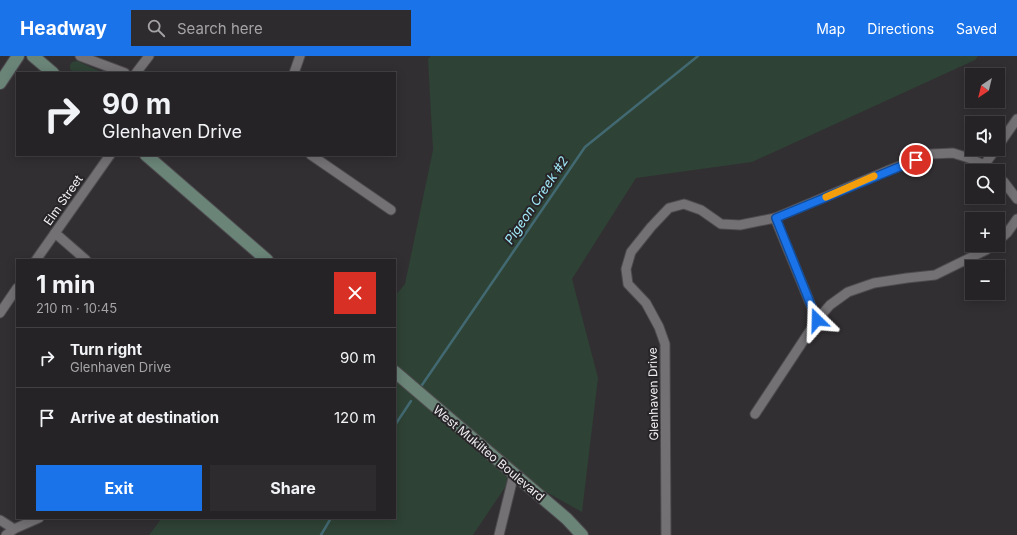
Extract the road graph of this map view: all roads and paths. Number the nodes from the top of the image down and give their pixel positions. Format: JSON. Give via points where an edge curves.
{"nodes":[{"id":1,"x":18,"y":56,"type":"edge"},
{"id":2,"x":33,"y":56,"type":"edge"},
{"id":3,"x":80,"y":56,"type":"edge"},
{"id":4,"x":149,"y":56,"type":"edge"},
{"id":5,"x":300,"y":56,"type":"edge"},
{"id":6,"x":52,"y":72,"type":"edge"},
{"id":7,"x":122,"y":72,"type":"edge"},
{"id":8,"x":137,"y":72,"type":"edge"},
{"id":9,"x":294,"y":72,"type":"edge"},
{"id":10,"x":0,"y":83,"type":"edge"},
{"id":11,"x":1017,"y":119,"type":"edge"},
{"id":12,"x":1005,"y":136,"type":"edge"},
{"id":13,"x":109,"y":156,"type":"edge"},
{"id":14,"x":147,"y":156,"type":"edge"},
{"id":15,"x":312,"y":156,"type":"edge"},
{"id":16,"x":980,"y":164,"type":"edge"},
{"id":17,"x":1005,"y":183,"type":"edge"},
{"id":18,"x":1017,"y":199,"type":"edge"},
{"id":19,"x":391,"y":210,"type":"dead end"},
{"id":20,"x":776,"y":218,"type":"junction"},
{"id":21,"x":1017,"y":219,"type":"edge"},
{"id":22,"x":55,"y":233,"type":"junction"},
{"id":23,"x":1005,"y":235,"type":"edge"},
{"id":24,"x":982,"y":252,"type":"edge"},
{"id":25,"x":37,"y":259,"type":"edge"},
{"id":26,"x":85,"y":259,"type":"edge"},
{"id":27,"x":266,"y":259,"type":"edge"},
{"id":28,"x":16,"y":289,"type":"edge"},
{"id":29,"x":0,"y":313,"type":"edge"},
{"id":30,"x":817,"y":320,"type":"junction"},
{"id":31,"x":396,"y":373,"type":"edge"},
{"id":32,"x":755,"y":414,"type":"dead end"},
{"id":33,"x":514,"y":474,"type":"junction"},
{"id":34,"x":37,"y":519,"type":"edge"},
{"id":35,"x":0,"y":520,"type":"edge"},
{"id":36,"x":14,"y":529,"type":"junction"},
{"id":37,"x":6,"y":535,"type":"edge"},
{"id":38,"x":499,"y":535,"type":"edge"},
{"id":39,"x":582,"y":535,"type":"edge"},
{"id":40,"x":666,"y":535,"type":"edge"}],
"edges":[{"from":1,"to":10,"type":"main road"},
{"from":2,"to":6,"type":"main road"},
{"from":3,"to":7,"type":"street"},
{"from":4,"to":8,"type":"street"},
{"from":5,"to":9,"type":"street"},
{"from":11,"to":12,"type":"street"},
{"from":13,"to":22,"type":"street","name":"Elm Street"},
{"from":14,"to":27,"type":"main road"},
{"from":15,"to":19,"type":"street"},
{"from":16,"to":20,"type":"street","name":"Glenhaven Drive","via":[[953,153],[931,154]]},
{"from":17,"to":18,"type":"street"},
{"from":20,"to":30,"type":"street"},
{"from":20,"to":40,"type":"street","name":"Glenhaven Drive","via":[[740,225],[721,224],[701,210],[684,204],[669,208],[631,252],[626,269],[628,284],[646,303],[660,327],[665,344]]},
{"from":21,"to":23,"type":"street"},
{"from":22,"to":25,"type":"street","name":"Elm Street"},
{"from":22,"to":26,"type":"street"},
{"from":24,"to":30,"type":"street","via":[[935,276],[874,283],[848,292],[830,305]]},
{"from":28,"to":29,"type":"street"},
{"from":30,"to":32,"type":"street"},
{"from":31,"to":33,"type":"main road","name":"West Mukilteo Boulevard"},
{"from":33,"to":38,"type":"street"},
{"from":33,"to":39,"type":"main road","name":"West Mukilteo Boulevard"},
{"from":34,"to":36,"type":"street"},
{"from":35,"to":36,"type":"street"},
{"from":36,"to":37,"type":"street"}]}
